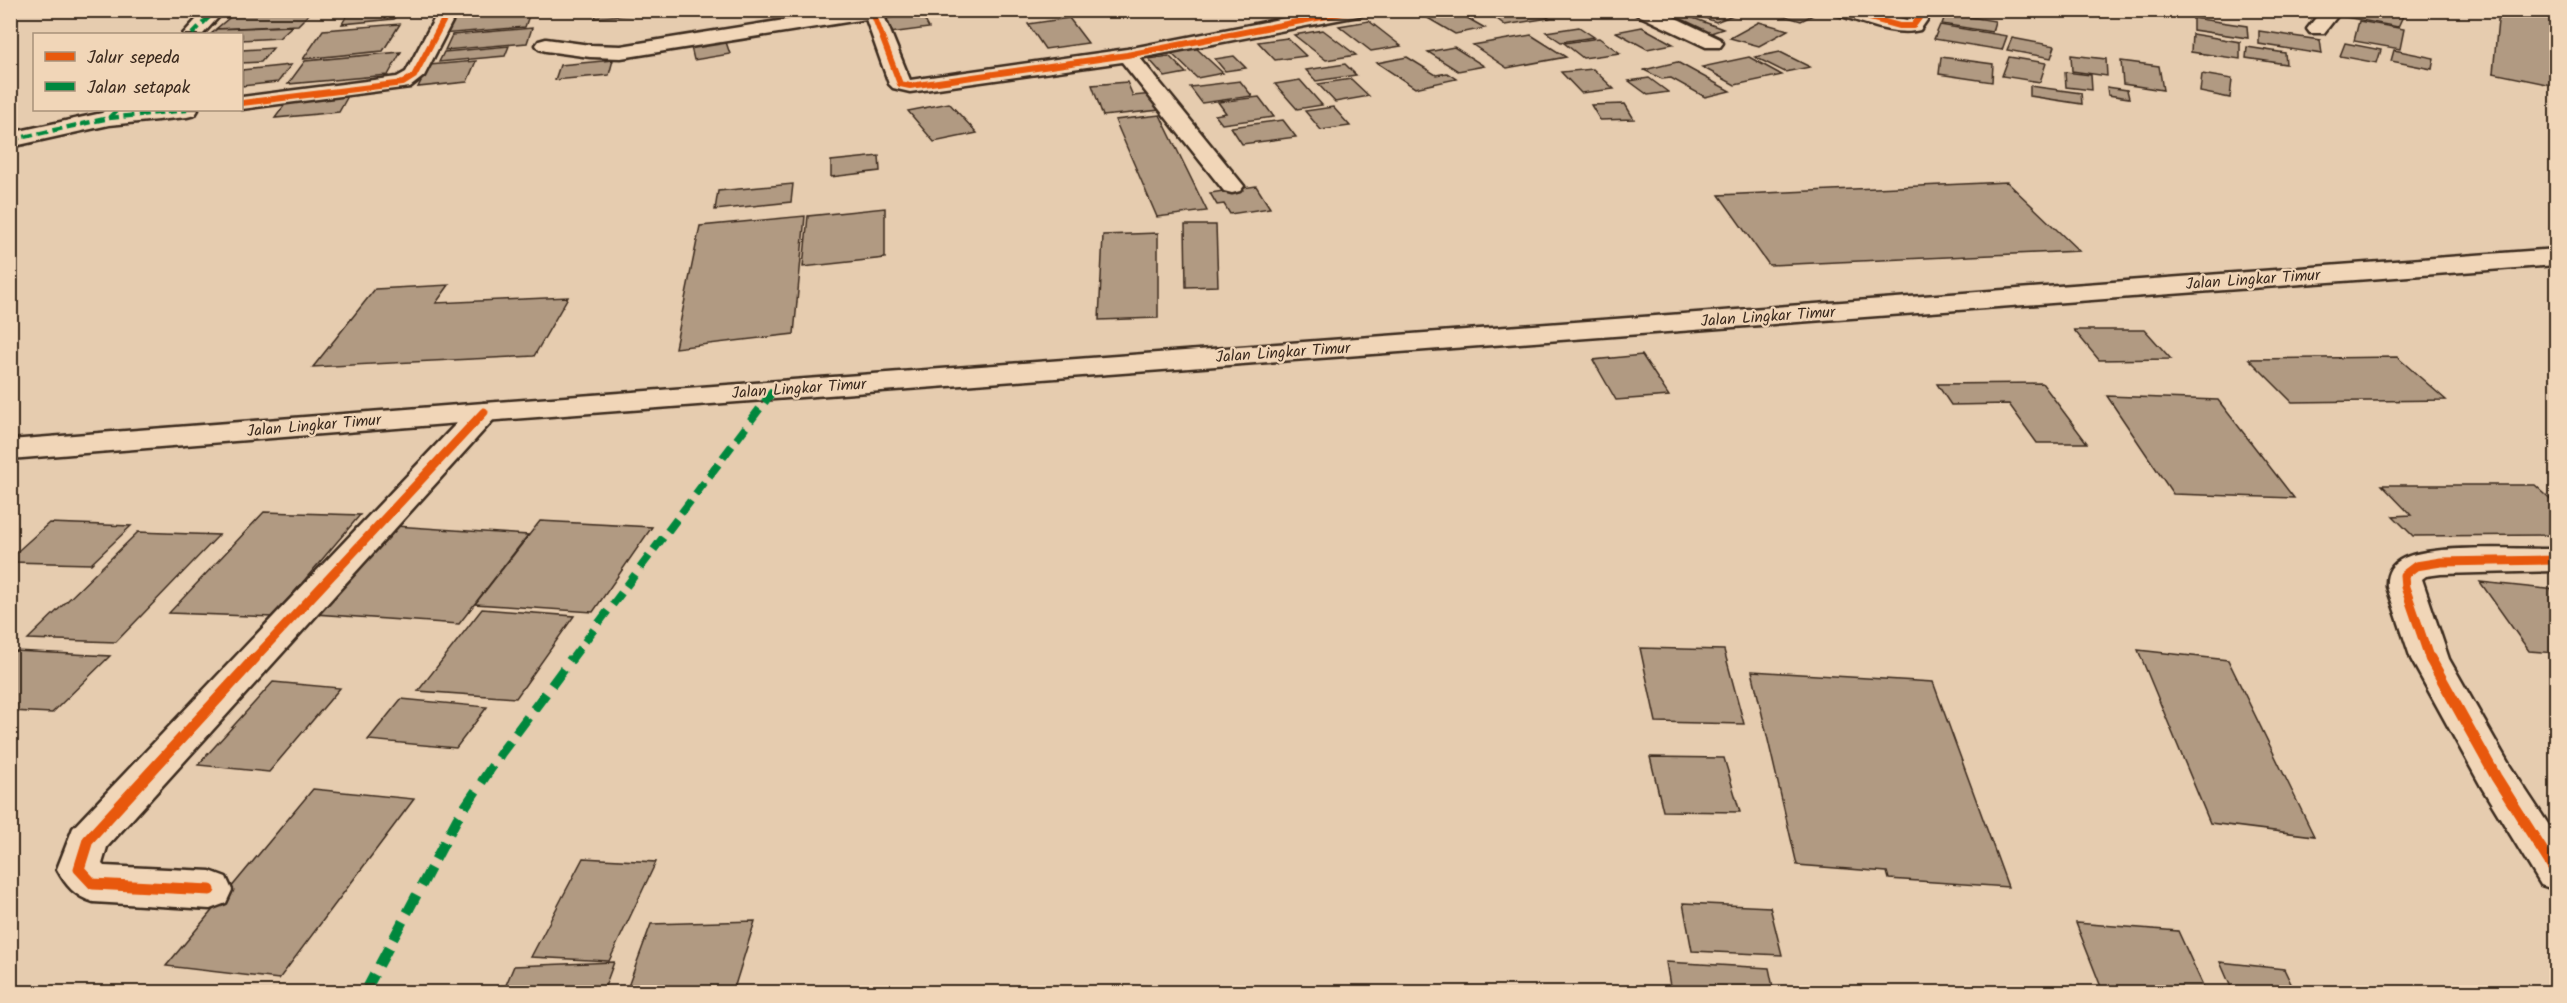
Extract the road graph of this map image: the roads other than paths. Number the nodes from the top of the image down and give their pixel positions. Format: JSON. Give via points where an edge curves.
{"nodes":[{"id":1,"x":216,"y":10,"type":"edge"},
{"id":2,"x":448,"y":10,"type":"edge"},
{"id":3,"x":1358,"y":10,"type":"edge"},
{"id":4,"x":1644,"y":10,"type":"edge"},
{"id":5,"x":1842,"y":10,"type":"edge"},
{"id":6,"x":1925,"y":10,"type":"edge"},
{"id":7,"x":2333,"y":10,"type":"edge"},
{"id":8,"x":880,"y":12,"type":"edge"},
{"id":9,"x":2317,"y":29,"type":"dead end"},
{"id":10,"x":193,"y":33,"type":"edge"},
{"id":11,"x":1713,"y":42,"type":"dead end"},
{"id":12,"x":546,"y":45,"type":"dead end"},
{"id":13,"x":1126,"y":55,"type":"junction"},
{"id":14,"x":243,"y":103,"type":"edge"},
{"id":15,"x":168,"y":111,"type":"edge"},
{"id":16,"x":113,"y":114,"type":"edge"},
{"id":17,"x":10,"y":140,"type":"edge"},
{"id":18,"x":1232,"y":186,"type":"dead end"},
{"id":19,"x":2556,"y":257,"type":"edge"},
{"id":20,"x":484,"y":412,"type":"junction"},
{"id":21,"x":10,"y":450,"type":"edge"},
{"id":22,"x":2556,"y":560,"type":"edge"},
{"id":23,"x":2556,"y":872,"type":"edge"},
{"id":24,"x":210,"y":890,"type":"dead end"}],
"edges":[{"from":1,"to":10,"type":"main road"},
{"from":2,"to":14,"type":"main road","via":[[414,76],[403,83]]},
{"from":3,"to":13,"type":"main road"},
{"from":4,"to":11,"type":"main road"},
{"from":5,"to":6,"type":"main road","via":[[1899,26],[1913,26]]},
{"from":7,"to":9,"type":"main road"},
{"from":8,"to":12,"type":"main road","via":[[621,52]]},
{"from":8,"to":13,"type":"main road","via":[[900,84],[910,86]]},
{"from":13,"to":18,"type":"main road"},
{"from":15,"to":16,"type":"main road"},
{"from":16,"to":17,"type":"main road"},
{"from":19,"to":20,"type":"main road","name":"Jalan Lingkar Timur"},
{"from":20,"to":21,"type":"main road","name":"Jalan Lingkar Timur"},
{"from":20,"to":24,"type":"main road","via":[[109,815],[88,840],[79,868],[93,884]]},
{"from":22,"to":23,"type":"main road","via":[[2441,562],[2416,566],[2404,574],[2430,659],[2496,777]]}]}
